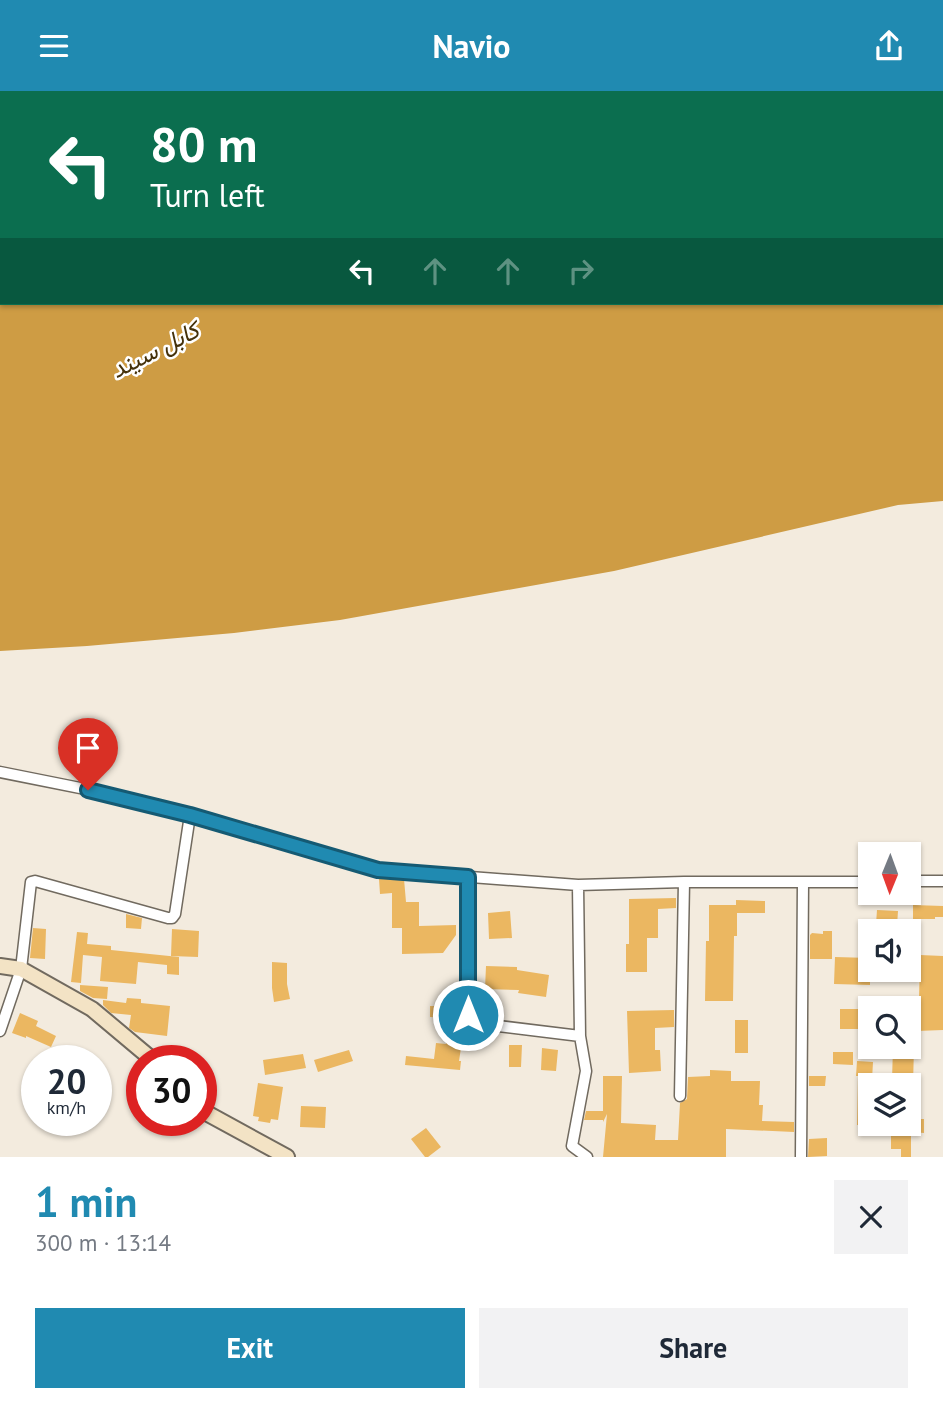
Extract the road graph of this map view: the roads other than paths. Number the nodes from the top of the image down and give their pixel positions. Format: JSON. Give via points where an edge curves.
{"nodes":[{"id":1,"x":0,"y":772,"type":"edge"},
{"id":2,"x":190,"y":815,"type":"junction"},
{"id":3,"x":468,"y":877,"type":"junction"},
{"id":4,"x":858,"y":881,"type":"edge"},
{"id":5,"x":921,"y":881,"type":"edge"},
{"id":6,"x":943,"y":881,"type":"edge"},
{"id":7,"x":684,"y":882,"type":"junction"},
{"id":8,"x":803,"y":882,"type":"junction"},
{"id":9,"x":578,"y":884,"type":"junction"},
{"id":10,"x":0,"y":966,"type":"edge"},
{"id":11,"x":21,"y":969,"type":"junction"},
{"id":12,"x":0,"y":1031,"type":"edge"},
{"id":13,"x":580,"y":1036,"type":"junction"},
{"id":14,"x":135,"y":1045,"type":"edge"},
{"id":15,"x":680,"y":1096,"type":"dead end"},
{"id":16,"x":217,"y":1119,"type":"edge"},
{"id":17,"x":288,"y":1157,"type":"edge"},
{"id":18,"x":587,"y":1157,"type":"edge"},
{"id":19,"x":801,"y":1157,"type":"edge"}],
"edges":[{"from":1,"to":2,"type":"street"},
{"from":2,"to":3,"type":"street","via":[[378,870]]},
{"from":2,"to":11,"type":"street","via":[[172,918],[31,882]]},
{"from":3,"to":9,"type":"street"},
{"from":3,"to":13,"type":"street","via":[[469,1020]]},
{"from":4,"to":8,"type":"street"},
{"from":5,"to":6,"type":"street"},
{"from":7,"to":8,"type":"street"},
{"from":7,"to":9,"type":"street"},
{"from":7,"to":15,"type":"street"},
{"from":8,"to":19,"type":"street"},
{"from":9,"to":13,"type":"street"},
{"from":10,"to":11,"type":"street"},
{"from":11,"to":12,"type":"street"},
{"from":11,"to":14,"type":"street","via":[[92,1009]]},
{"from":13,"to":18,"type":"street","via":[[586,1071],[572,1146]]},
{"from":16,"to":17,"type":"street"}]}
